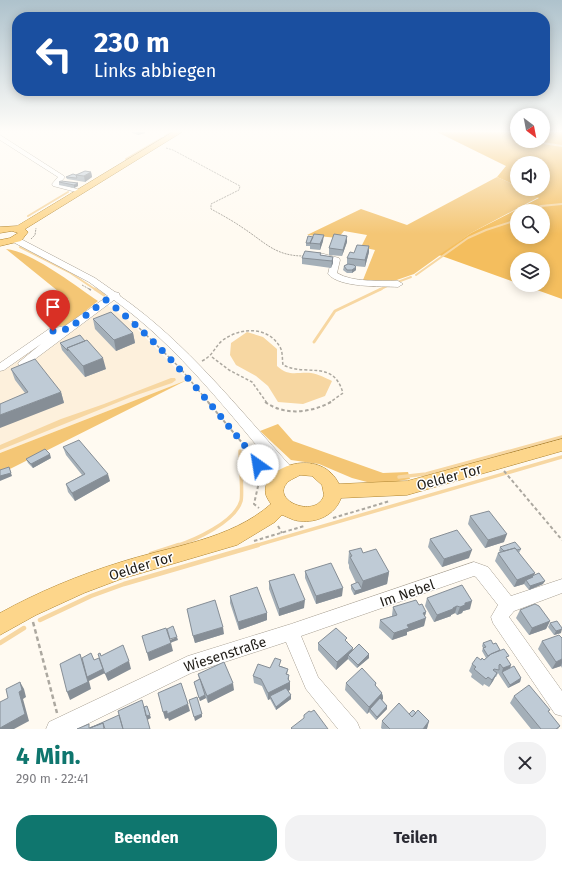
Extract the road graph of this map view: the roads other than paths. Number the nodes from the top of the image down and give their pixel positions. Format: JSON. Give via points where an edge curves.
{"nodes":[{"id":1,"x":45,"y":166,"type":"edge"},
{"id":2,"x":122,"y":166,"type":"edge"},
{"id":3,"x":80,"y":191,"type":"junction"},
{"id":4,"x":18,"y":229,"type":"junction"},
{"id":5,"x":0,"y":230,"type":"edge"},
{"id":6,"x":16,"y":240,"type":"junction"},
{"id":7,"x":0,"y":243,"type":"edge"},
{"id":8,"x":317,"y":256,"type":"edge"},
{"id":9,"x":394,"y":284,"type":"dead end"},
{"id":10,"x":111,"y":298,"type":"junction"},
{"id":11,"x":68,"y":329,"type":"junction"},
{"id":12,"x":23,"y":363,"type":"edge"},
{"id":13,"x":0,"y":368,"type":"edge"},
{"id":14,"x":562,"y":445,"type":"edge"},
{"id":15,"x":287,"y":472,"type":"junction"},
{"id":16,"x":333,"y":491,"type":"junction"},
{"id":17,"x":275,"y":511,"type":"junction"},
{"id":18,"x":562,"y":586,"type":"edge"},
{"id":19,"x":508,"y":605,"type":"junction"},
{"id":20,"x":0,"y":625,"type":"edge"},
{"id":21,"x":291,"y":632,"type":"junction"},
{"id":22,"x":562,"y":707,"type":"edge"},
{"id":23,"x":59,"y":728,"type":"edge"},
{"id":24,"x":350,"y":729,"type":"edge"}],
"edges":[{"from":1,"to":3,"type":"street","via":[[62,177],[55,186]]},
{"from":2,"to":3,"type":"main road"},
{"from":3,"to":4,"type":"main road"},
{"from":4,"to":5,"type":"main road"},
{"from":4,"to":6,"type":"main road","via":[[23,235]]},
{"from":6,"to":7,"type":"main road"},
{"from":6,"to":10,"type":"street","via":[[61,262]]},
{"from":8,"to":9,"type":"street","via":[[336,260],[332,274],[336,277]]},
{"from":10,"to":11,"type":"street"},
{"from":10,"to":15,"type":"street","via":[[142,316],[193,364]]},
{"from":11,"to":12,"type":"street"},
{"from":11,"to":13,"type":"street","via":[[53,331]]},
{"from":14,"to":16,"type":"main road","name":"Oelder Tor","via":[[407,488]]},
{"from":15,"to":16,"type":"main road","via":[[311,469],[322,474],[330,482]]},
{"from":15,"to":17,"type":"main road","via":[[275,487]]},
{"from":16,"to":17,"type":"main road","via":[[332,499],[319,511],[299,514]]},
{"from":17,"to":20,"type":"main road","name":"Oelder Tor","via":[[230,539],[120,571],[77,587],[29,608]]},
{"from":18,"to":19,"type":"street"},
{"from":19,"to":21,"type":"street","name":"Im Nebel","via":[[482,572],[474,569]]},
{"from":19,"to":22,"type":"street","via":[[499,617]]},
{"from":21,"to":23,"type":"street","name":"Wiesenstraße","via":[[188,665]]},
{"from":21,"to":24,"type":"street","via":[[312,683]]}]}
